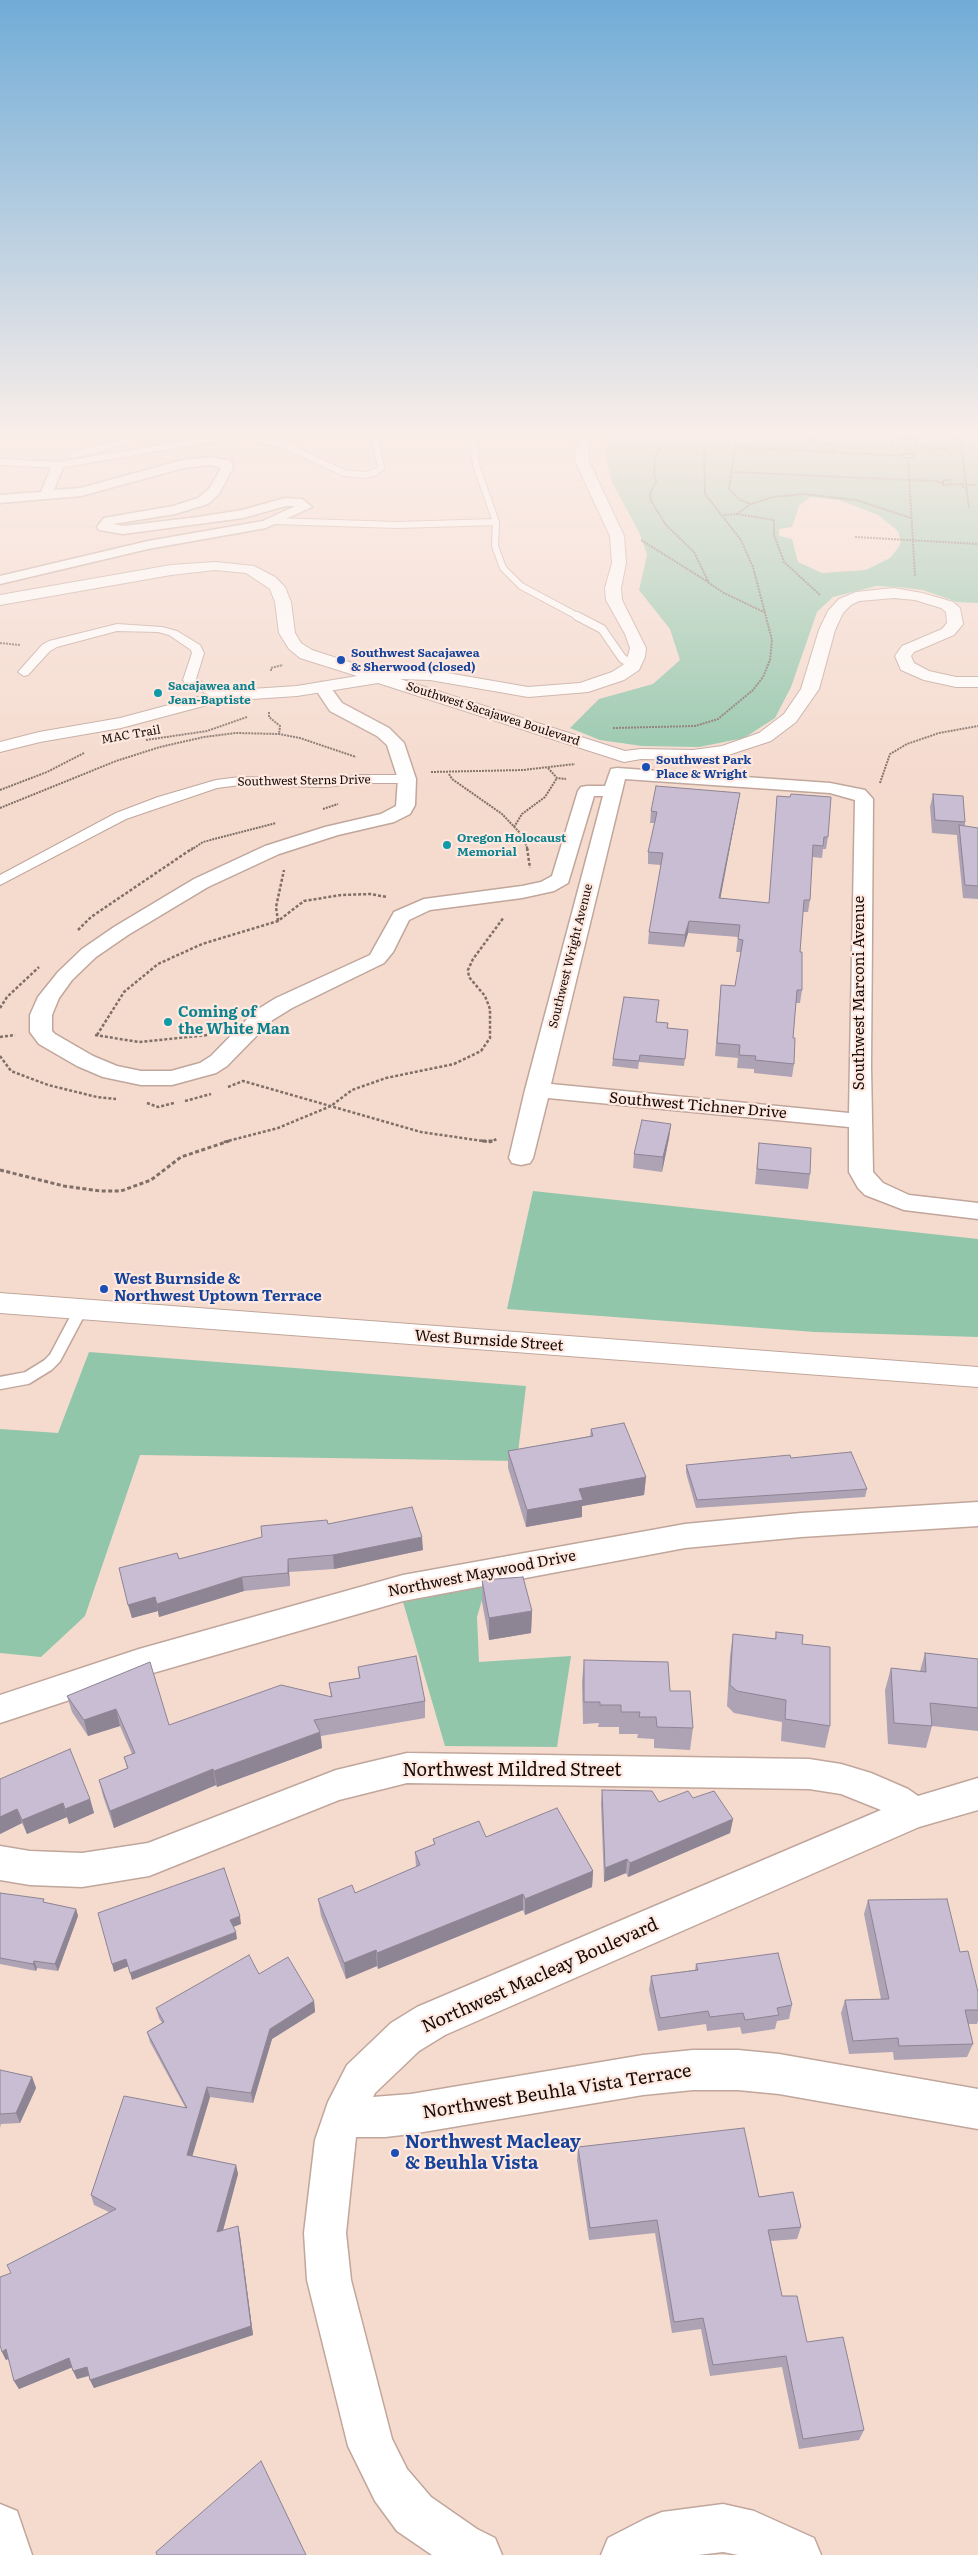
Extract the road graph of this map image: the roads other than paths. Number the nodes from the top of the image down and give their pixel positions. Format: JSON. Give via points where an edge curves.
{"nodes":[{"id":1,"x":122,"y":551,"type":"edge"},
{"id":2,"x":496,"y":551,"type":"edge"},
{"id":3,"x":619,"y":551,"type":"edge"},
{"id":4,"x":0,"y":580,"type":"edge"},
{"id":5,"x":0,"y":600,"type":"edge"},
{"id":6,"x":632,"y":666,"type":"junction"},
{"id":7,"x":24,"y":672,"type":"dead end"},
{"id":8,"x":383,"y":678,"type":"junction"},
{"id":9,"x":978,"y":682,"type":"edge"},
{"id":10,"x":322,"y":687,"type":"junction"},
{"id":11,"x":221,"y":696,"type":"junction"},
{"id":12,"x":0,"y":747,"type":"edge"},
{"id":13,"x":618,"y":774,"type":"junction"},
{"id":14,"x":407,"y":780,"type":"junction"},
{"id":15,"x":0,"y":881,"type":"edge"},
{"id":16,"x":537,"y":1090,"type":"junction"},
{"id":17,"x":860,"y":1121,"type":"junction"},
{"id":18,"x":521,"y":1158,"type":"dead end"},
{"id":19,"x":978,"y":1211,"type":"edge"},
{"id":20,"x":0,"y":1303,"type":"edge"},
{"id":21,"x":82,"y":1309,"type":"junction"},
{"id":22,"x":978,"y":1377,"type":"edge"},
{"id":23,"x":0,"y":1384,"type":"edge"},
{"id":24,"x":978,"y":1514,"type":"edge"},
{"id":25,"x":0,"y":1709,"type":"edge"},
{"id":26,"x":978,"y":1794,"type":"edge"},
{"id":27,"x":913,"y":1813,"type":"junction"},
{"id":28,"x":0,"y":1863,"type":"edge"},
{"id":29,"x":978,"y":2109,"type":"edge"},
{"id":30,"x":342,"y":2116,"type":"junction"},
{"id":31,"x":0,"y":2528,"type":"edge"},
{"id":32,"x":8,"y":2555,"type":"edge"},
{"id":33,"x":478,"y":2555,"type":"edge"},
{"id":34,"x":625,"y":2555,"type":"edge"},
{"id":35,"x":797,"y":2555,"type":"edge"}],
"edges":[{"from":1,"to":4,"type":"street"},
{"from":2,"to":6,"type":"lane","via":[[509,576],[535,594],[602,629],[622,658]]},
{"from":3,"to":6,"type":"street","via":[[614,600],[638,648],[638,657]]},
{"from":5,"to":8,"type":"street","name":"Southwest Sacajawea Boulevard","via":[[171,570],[215,566],[249,569],[277,587],[283,602],[287,633],[300,650]]},
{"from":6,"to":8,"type":"street","via":[[618,676],[594,685],[542,692],[513,691],[413,672]]},
{"from":7,"to":11,"type":"street","via":[[53,644],[117,627],[158,629],[173,633],[196,648],[198,652],[189,680]]},
{"from":8,"to":10,"type":"street"},
{"from":8,"to":13,"type":"street","name":"Southwest Sacajawea Boulevard","via":[[561,736]]},
{"from":9,"to":13,"type":"street","via":[[956,682],[924,675],[907,666],[903,656],[908,649],[948,632],[955,624],[954,611],[947,605],[894,593],[856,597],[841,606],[827,630],[810,689],[790,718],[765,737],[725,751],[692,755],[641,754]]},
{"from":10,"to":11,"type":"street"},
{"from":10,"to":14,"type":"street","via":[[336,707],[383,732],[395,743],[406,768]]},
{"from":11,"to":12,"type":"street","via":[[121,723]]},
{"from":13,"to":14,"type":"street","via":[[587,791],[561,879],[547,887],[522,892],[424,905],[401,916],[378,958],[263,1016],[208,1068],[172,1078],[142,1078],[111,1072],[60,1048],[41,1032],[41,1015],[48,997],[89,953],[201,883],[290,843],[397,815],[406,805]]},
{"from":13,"to":16,"type":"street","name":"Southwest Wright Avenue"},
{"from":13,"to":17,"type":"street","name":"Southwest Marconi Avenue","via":[[830,788],[859,794],[864,799]]},
{"from":14,"to":15,"type":"street","name":"Southwest Sterns Drive","via":[[359,779],[324,783],[240,780],[216,784],[121,816]]},
{"from":16,"to":17,"type":"street","name":"Southwest Tichner Drive"},
{"from":16,"to":18,"type":"street","name":"Southwest Wright Avenue"},
{"from":17,"to":19,"type":"street","name":"Southwest Marconi Avenue","via":[[861,1172],[874,1189],[904,1202]]},
{"from":20,"to":21,"type":"street","name":"West Burnside Street"},
{"from":21,"to":22,"type":"street","name":"West Burnside Street"},
{"from":21,"to":23,"type":"lane","via":[[48,1365],[27,1378]]},
{"from":24,"to":25,"type":"street","name":"Northwest Maywood Drive","via":[[685,1536],[403,1588],[139,1663]]},
{"from":26,"to":27,"type":"street","name":"Northwest Macleay Boulevard"},
{"from":27,"to":28,"type":"street","name":"Northwest Mildred Street","via":[[871,1788],[809,1774],[407,1768],[336,1785],[149,1859],[82,1870]]},
{"from":27,"to":30,"type":"street","name":"Northwest Macleay Boulevard","via":[[432,2021],[405,2036],[376,2062],[361,2079]]},
{"from":29,"to":30,"type":"street","name":"Northwest Beuhla Vista Terrace","via":[[779,2074],[694,2070],[643,2075],[411,2114]]},
{"from":30,"to":33,"type":"street","name":"Northwest Macleay Boulevard","via":[[335,2140],[326,2223],[329,2280],[371,2446],[391,2485],[414,2514]]},
{"from":31,"to":32,"type":"street"},
{"from":34,"to":35,"type":"street","via":[[662,2536],[723,2528],[754,2535]]}]}
